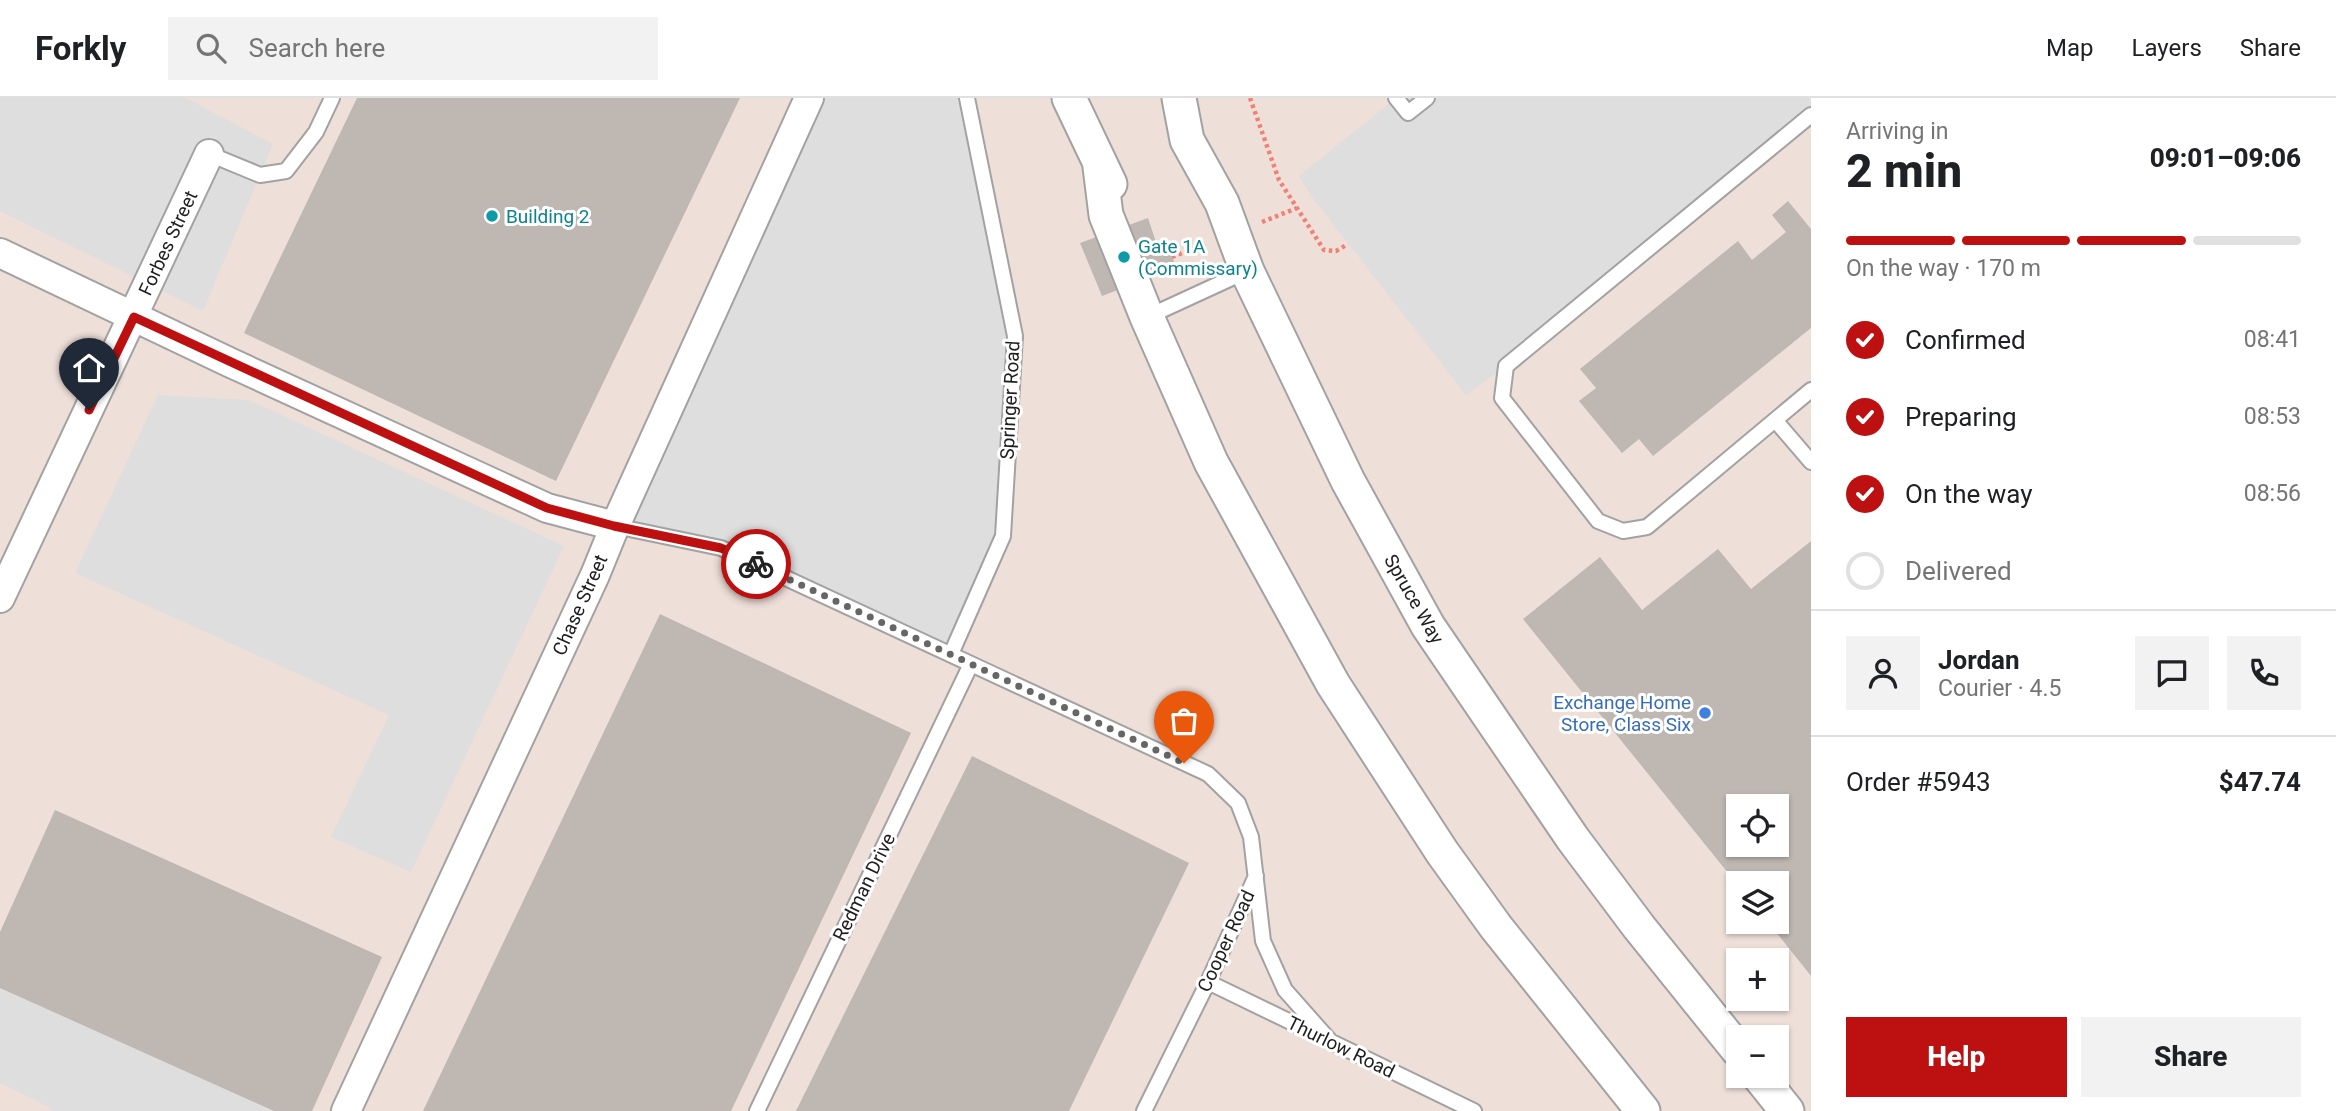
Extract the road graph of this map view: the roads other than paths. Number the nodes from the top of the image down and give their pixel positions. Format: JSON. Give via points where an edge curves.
{"nodes":[{"id":1,"x":332,"y":98,"type":"edge"},
{"id":2,"x":809,"y":98,"type":"edge"},
{"id":3,"x":967,"y":98,"type":"edge"},
{"id":4,"x":1069,"y":98,"type":"edge"},
{"id":5,"x":1179,"y":98,"type":"edge"},
{"id":6,"x":1396,"y":98,"type":"edge"},
{"id":7,"x":1427,"y":98,"type":"edge"},
{"id":8,"x":1811,"y":115,"type":"edge"},
{"id":9,"x":209,"y":154,"type":"joint"},
{"id":10,"x":0,"y":253,"type":"edge"},
{"id":11,"x":1247,"y":271,"type":"junction"},
{"id":12,"x":134,"y":317,"type":"junction"},
{"id":13,"x":1147,"y":317,"type":"junction"},
{"id":14,"x":1811,"y":390,"type":"edge"},
{"id":15,"x":1775,"y":419,"type":"junction"},
{"id":16,"x":1811,"y":461,"type":"edge"},
{"id":17,"x":614,"y":526,"type":"junction"},
{"id":18,"x":0,"y":598,"type":"edge"},
{"id":19,"x":951,"y":654,"type":"junction"},
{"id":20,"x":971,"y":664,"type":"junction"},
{"id":21,"x":1256,"y":875,"type":"junction"},
{"id":22,"x":1208,"y":982,"type":"junction"},
{"id":23,"x":1726,"y":1034,"type":"edge"},
{"id":24,"x":1332,"y":1043,"type":"junction"},
{"id":25,"x":1769,"y":1088,"type":"edge"},
{"id":26,"x":346,"y":1111,"type":"edge"},
{"id":27,"x":757,"y":1111,"type":"edge"},
{"id":28,"x":1144,"y":1111,"type":"edge"},
{"id":29,"x":1474,"y":1111,"type":"edge"},
{"id":30,"x":1643,"y":1111,"type":"edge"},
{"id":31,"x":1787,"y":1111,"type":"edge"}],
"edges":[{"from":1,"to":9,"type":"lane","via":[[317,132],[286,171],[260,175]]},
{"from":2,"to":17,"type":"street","name":"Chase Street"},
{"from":3,"to":19,"type":"lane","name":"Springer Road","via":[[1015,336],[1003,536]]},
{"from":4,"to":13,"type":"street","via":[[1100,167],[1106,215]]},
{"from":5,"to":11,"type":"street","name":"Spruce Way","via":[[1187,140],[1222,203]]},
{"from":6,"to":7,"type":"lane","via":[[1408,113]]},
{"from":8,"to":15,"type":"lane","via":[[1506,366],[1502,398],[1598,520],[1623,531],[1647,527]]},
{"from":9,"to":12,"type":"street","name":"Forbes Street"},
{"from":10,"to":12,"type":"street"},
{"from":11,"to":13,"type":"lane"},
{"from":11,"to":23,"type":"street","name":"Spruce Way","via":[[1348,481],[1428,626],[1573,839]]},
{"from":12,"to":17,"type":"street","via":[[547,508]]},
{"from":12,"to":18,"type":"street","name":"Forbes Street"},
{"from":13,"to":30,"type":"street","via":[[1210,462],[1333,684],[1481,906]]},
{"from":14,"to":15,"type":"lane"},
{"from":15,"to":16,"type":"lane"},
{"from":17,"to":19,"type":"lane","name":"Cooper Road","via":[[721,548]]},
{"from":17,"to":26,"type":"street","name":"Chase Street"},
{"from":19,"to":20,"type":"lane","name":"Cooper Road"},
{"from":20,"to":21,"type":"lane","name":"Cooper Road","via":[[1208,774],[1238,803],[1251,837]]},
{"from":20,"to":27,"type":"lane","name":"Redman Drive"},
{"from":21,"to":22,"type":"lane","name":"Cooper Road"},
{"from":21,"to":24,"type":"lane","via":[[1263,941],[1285,990]]},
{"from":22,"to":24,"type":"lane","name":"Thurlow Road"},
{"from":22,"to":28,"type":"lane","name":"Cooper Road"},
{"from":24,"to":29,"type":"lane","name":"Thurlow Road"},
{"from":25,"to":31,"type":"street"}]}
